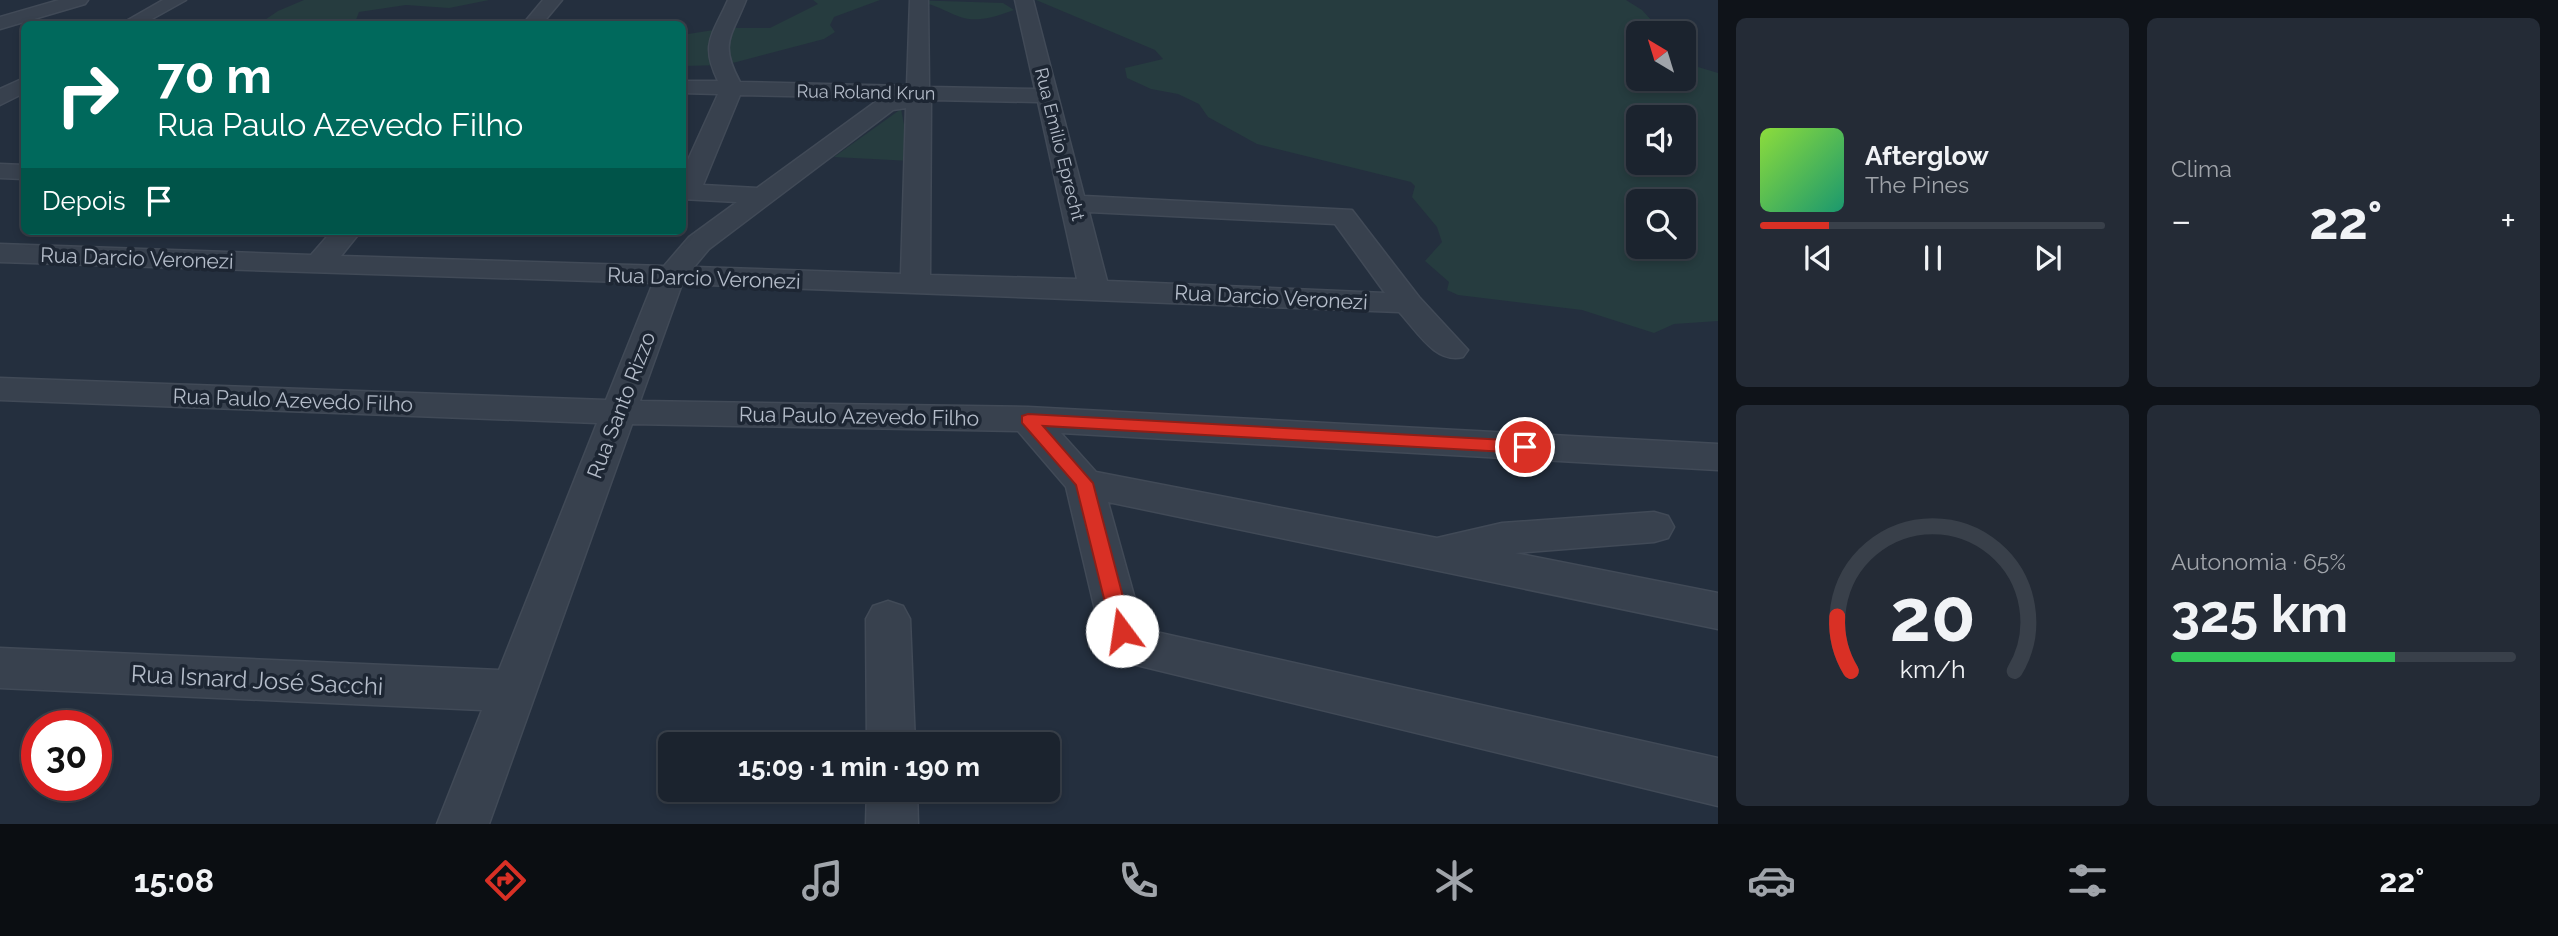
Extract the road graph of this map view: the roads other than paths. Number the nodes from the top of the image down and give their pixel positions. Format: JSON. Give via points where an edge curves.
{"nodes":[{"id":1,"x":79,"y":0,"type":"edge"},
{"id":2,"x":177,"y":0,"type":"edge"},
{"id":3,"x":553,"y":0,"type":"edge"},
{"id":4,"x":737,"y":0,"type":"edge"},
{"id":5,"x":919,"y":0,"type":"edge"},
{"id":6,"x":1024,"y":0,"type":"edge"},
{"id":7,"x":136,"y":21,"type":"edge"},
{"id":8,"x":535,"y":21,"type":"edge"},
{"id":9,"x":0,"y":23,"type":"edge"},
{"id":10,"x":686,"y":87,"type":"edge"},
{"id":11,"x":733,"y":88,"type":"junction"},
{"id":12,"x":920,"y":96,"type":"junction"},
{"id":13,"x":1049,"y":96,"type":"junction"},
{"id":14,"x":0,"y":171,"type":"edge"},
{"id":15,"x":21,"y":172,"type":"edge"},
{"id":16,"x":686,"y":189,"type":"edge"},
{"id":17,"x":686,"y":191,"type":"edge"},
{"id":18,"x":763,"y":196,"type":"junction"},
{"id":19,"x":1074,"y":203,"type":"junction"},
{"id":20,"x":31,"y":235,"type":"edge"},
{"id":21,"x":343,"y":235,"type":"edge"},
{"id":22,"x":0,"y":246,"type":"edge"},
{"id":23,"x":0,"y":253,"type":"edge"},
{"id":24,"x":317,"y":265,"type":"junction"},
{"id":25,"x":670,"y":277,"type":"junction"},
{"id":26,"x":915,"y":284,"type":"junction"},
{"id":27,"x":1094,"y":289,"type":"junction"},
{"id":28,"x":1408,"y":303,"type":"junction"},
{"id":29,"x":1452,"y":350,"type":"dead end"},
{"id":30,"x":0,"y":389,"type":"edge"},
{"id":31,"x":619,"y":412,"type":"junction"},
{"id":32,"x":1028,"y":419,"type":"junction"},
{"id":33,"x":1718,"y":457,"type":"edge"},
{"id":34,"x":1084,"y":483,"type":"junction"},
{"id":35,"x":1654,"y":527,"type":"dead end"},
{"id":36,"x":1436,"y":553,"type":"junction"},
{"id":37,"x":1718,"y":611,"type":"edge"},
{"id":38,"x":888,"y":619,"type":"dead end"},
{"id":39,"x":0,"y":668,"type":"edge"},
{"id":40,"x":513,"y":691,"type":"junction"},
{"id":41,"x":891,"y":732,"type":"edge"},
{"id":42,"x":1718,"y":782,"type":"edge"},
{"id":43,"x":892,"y":802,"type":"edge"},
{"id":44,"x":463,"y":824,"type":"edge"},
{"id":45,"x":892,"y":824,"type":"edge"}],
"edges":[{"from":1,"to":9,"type":"street"},
{"from":2,"to":7,"type":"street"},
{"from":3,"to":8,"type":"street"},
{"from":4,"to":11,"type":"street","via":[[717,48],[717,58]]},
{"from":5,"to":12,"type":"street"},
{"from":6,"to":13,"type":"street","name":"Rua Emilio Eprecht"},
{"from":10,"to":11,"type":"street","name":"Rua Roland Krun"},
{"from":11,"to":12,"type":"street","name":"Rua Roland Krun"},
{"from":11,"to":16,"type":"street"},
{"from":12,"to":13,"type":"street","name":"Rua Roland Krun"},
{"from":12,"to":18,"type":"street","name":"Rua Santo Rizzo","via":[[886,106]]},
{"from":12,"to":26,"type":"street"},
{"from":13,"to":19,"type":"street","name":"Rua Emilio Eprecht"},
{"from":14,"to":15,"type":"street"},
{"from":17,"to":18,"type":"street"},
{"from":18,"to":25,"type":"street","name":"Rua Santo Rizzo","via":[[699,243]]},
{"from":19,"to":27,"type":"street","name":"Rua Emilio Eprecht"},
{"from":19,"to":28,"type":"street","via":[[1343,216]]},
{"from":20,"to":22,"type":"street"},
{"from":21,"to":24,"type":"street"},
{"from":23,"to":24,"type":"street","name":"Rua Darcio Veronezi"},
{"from":24,"to":25,"type":"street","name":"Rua Darcio Veronezi"},
{"from":25,"to":26,"type":"street","name":"Rua Darcio Veronezi"},
{"from":25,"to":31,"type":"street","name":"Rua Santo Rizzo"},
{"from":26,"to":27,"type":"street","name":"Rua Darcio Veronezi"},
{"from":27,"to":28,"type":"street","name":"Rua Darcio Veronezi"},
{"from":28,"to":29,"type":"street"},
{"from":30,"to":31,"type":"street","name":"Rua Paulo Azevedo Filho"},
{"from":31,"to":32,"type":"street","name":"Rua Paulo Azevedo Filho"},
{"from":31,"to":40,"type":"street","name":"Rua Santo Rizzo"},
{"from":32,"to":33,"type":"street","name":"Rua Paulo Azevedo Filho"},
{"from":32,"to":34,"type":"street"},
{"from":34,"to":36,"type":"street"},
{"from":34,"to":42,"type":"street","via":[[1122,631],[1144,649]]},
{"from":35,"to":36,"type":"street","via":[[1502,539]]},
{"from":36,"to":37,"type":"street"},
{"from":38,"to":41,"type":"street"},
{"from":39,"to":40,"type":"street","name":"Rua Isnard José Sacchi"},
{"from":40,"to":44,"type":"street","name":"Rua Santo Rizzo"},
{"from":43,"to":45,"type":"street"}]}
